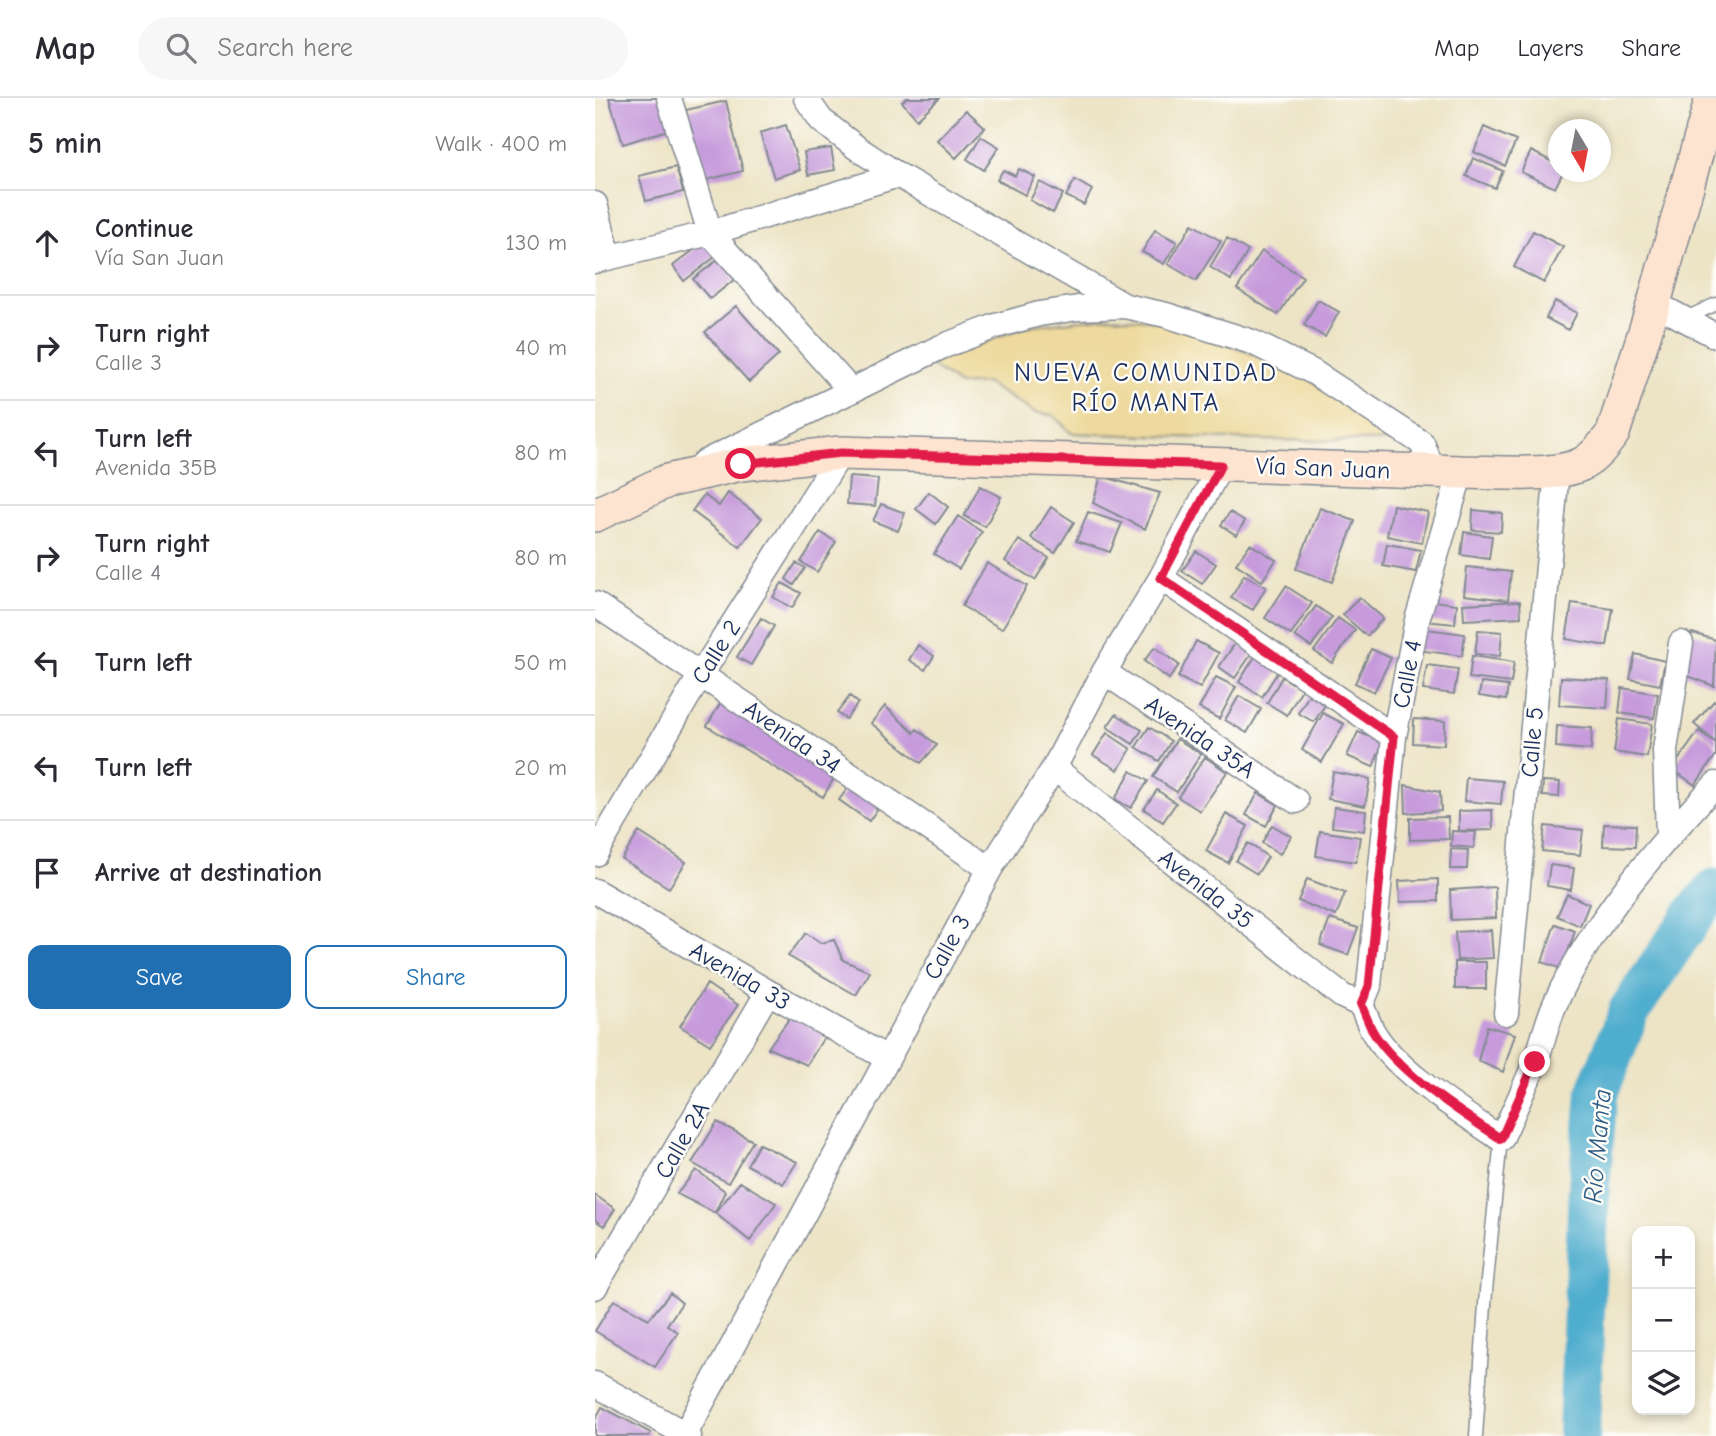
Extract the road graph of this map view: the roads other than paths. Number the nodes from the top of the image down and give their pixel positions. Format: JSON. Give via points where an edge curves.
{"nodes":[{"id":1,"x":669,"y":98,"type":"edge"},
{"id":2,"x":806,"y":98,"type":"edge"},
{"id":3,"x":1712,"y":98,"type":"edge"},
{"id":4,"x":898,"y":175,"type":"junction"},
{"id":5,"x":595,"y":204,"type":"edge"},
{"id":6,"x":710,"y":233,"type":"junction"},
{"id":7,"x":602,"y":259,"type":"edge"},
{"id":8,"x":1654,"y":303,"type":"junction"},
{"id":9,"x":1716,"y":304,"type":"edge"},
{"id":10,"x":1125,"y":306,"type":"junction"},
{"id":11,"x":1683,"y":319,"type":"junction"},
{"id":12,"x":1716,"y":336,"type":"edge"},
{"id":13,"x":851,"y":391,"type":"junction"},
{"id":14,"x":841,"y":453,"type":"junction"},
{"id":15,"x":1221,"y":465,"type":"junction"},
{"id":16,"x":1447,"y":471,"type":"junction"},
{"id":17,"x":1557,"y":471,"type":"junction"},
{"id":18,"x":667,"y":481,"type":"junction"},
{"id":19,"x":595,"y":515,"type":"edge"},
{"id":20,"x":1161,"y":578,"type":"junction"},
{"id":21,"x":595,"y":604,"type":"edge"},
{"id":22,"x":1681,"y":643,"type":"dead end"},
{"id":23,"x":1104,"y":672,"type":"junction"},
{"id":24,"x":700,"y":676,"type":"junction"},
{"id":25,"x":1394,"y":737,"type":"junction"},
{"id":26,"x":1054,"y":768,"type":"junction"},
{"id":27,"x":1716,"y":784,"type":"edge"},
{"id":28,"x":1296,"y":801,"type":"dead end"},
{"id":29,"x":1668,"y":835,"type":"junction"},
{"id":30,"x":595,"y":854,"type":"edge"},
{"id":31,"x":990,"y":869,"type":"junction"},
{"id":32,"x":595,"y":891,"type":"edge"},
{"id":33,"x":768,"y":992,"type":"junction"},
{"id":34,"x":1361,"y":1005,"type":"junction"},
{"id":35,"x":1506,"y":1013,"type":"dead end"},
{"id":36,"x":887,"y":1058,"type":"junction"},
{"id":37,"x":1501,"y":1139,"type":"junction"},
{"id":38,"x":595,"y":1287,"type":"edge"},
{"id":39,"x":595,"y":1384,"type":"edge"},
{"id":40,"x":686,"y":1435,"type":"edge"},
{"id":41,"x":1476,"y":1436,"type":"edge"}],
"edges":[{"from":1,"to":6,"type":"street"},
{"from":2,"to":4,"type":"street","via":[[821,120]]},
{"from":3,"to":8,"type":"street","name":"Vía San Juan"},
{"from":4,"to":6,"type":"street"},
{"from":4,"to":10,"type":"street"},
{"from":5,"to":7,"type":"street"},
{"from":6,"to":7,"type":"street"},
{"from":6,"to":13,"type":"street"},
{"from":8,"to":11,"type":"street"},
{"from":8,"to":17,"type":"street","name":"Vía San Juan","via":[[1613,433],[1584,463]]},
{"from":9,"to":11,"type":"lane"},
{"from":10,"to":13,"type":"street","via":[[1039,314],[996,326]]},
{"from":10,"to":16,"type":"street","via":[[1252,342],[1313,372],[1422,443]]},
{"from":11,"to":12,"type":"street"},
{"from":13,"to":18,"type":"street"},
{"from":14,"to":15,"type":"street","name":"Vía San Juan"},
{"from":14,"to":18,"type":"street","name":"Vía San Juan","via":[[741,464]]},
{"from":14,"to":24,"type":"street","name":"Calle 2"},
{"from":15,"to":16,"type":"street","name":"Vía San Juan"},
{"from":15,"to":20,"type":"street","name":"Calle 3"},
{"from":16,"to":17,"type":"street","name":"Vía San Juan"},
{"from":16,"to":25,"type":"street","name":"Calle 4"},
{"from":17,"to":35,"type":"street","name":"Calle 5"},
{"from":18,"to":19,"type":"street","name":"Vía San Juan"},
{"from":20,"to":23,"type":"street","name":"Calle 3"},
{"from":20,"to":25,"type":"street"},
{"from":21,"to":24,"type":"street","name":"Avenida 34"},
{"from":22,"to":29,"type":"street","via":[[1665,750]]},
{"from":23,"to":26,"type":"street","name":"Calle 3"},
{"from":23,"to":28,"type":"street","name":"Avenida 35A"},
{"from":24,"to":30,"type":"street","name":"Calle 2"},
{"from":24,"to":31,"type":"street","name":"Avenida 34"},
{"from":25,"to":34,"type":"street","name":"Calle 4","via":[[1369,986]]},
{"from":26,"to":31,"type":"street","name":"Calle 3"},
{"from":26,"to":34,"type":"street","name":"Avenida 35","via":[[1342,996]]},
{"from":27,"to":29,"type":"street"},
{"from":29,"to":37,"type":"street","via":[[1618,900],[1555,1004]]},
{"from":31,"to":36,"type":"street","name":"Calle 3"},
{"from":32,"to":33,"type":"street","name":"Avenida 33"},
{"from":33,"to":36,"type":"street","name":"Avenida 33"},
{"from":33,"to":38,"type":"street","name":"Calle 2A"},
{"from":34,"to":37,"type":"street","via":[[1373,1032],[1394,1057],[1442,1100]]},
{"from":36,"to":40,"type":"street","name":"Calle 3"},
{"from":37,"to":41,"type":"lane"},
{"from":39,"to":40,"type":"street"}]}
